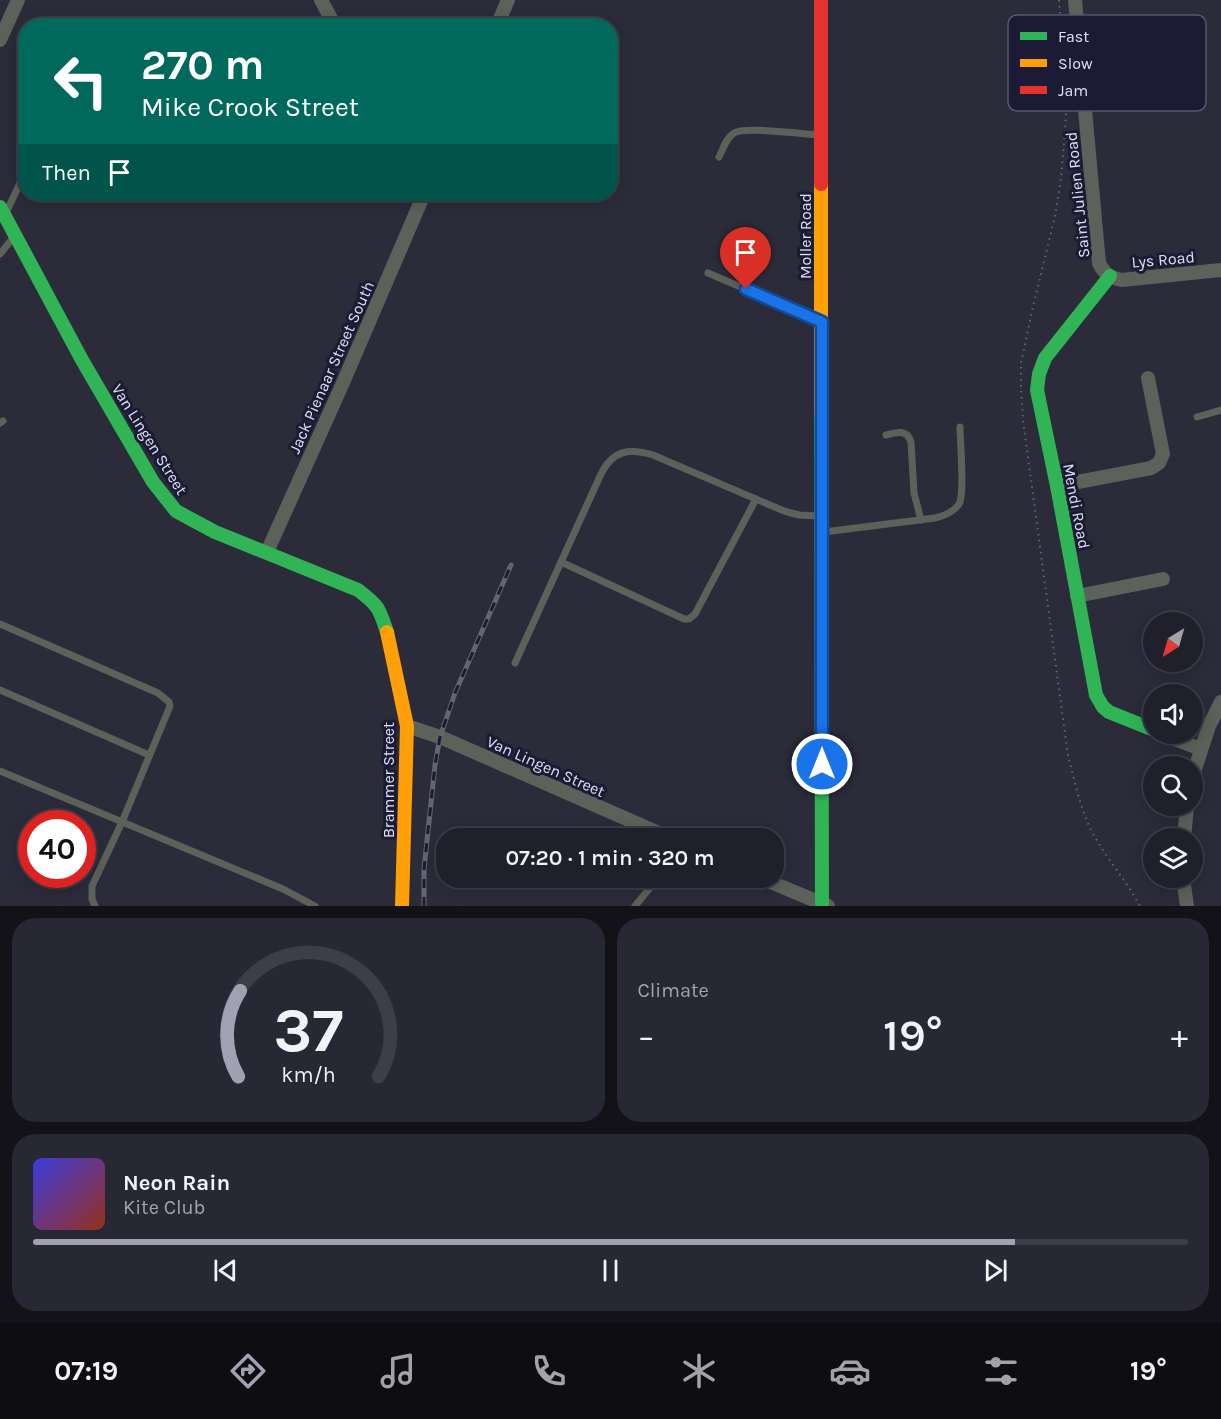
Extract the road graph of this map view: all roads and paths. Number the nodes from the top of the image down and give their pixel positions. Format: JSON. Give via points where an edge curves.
{"nodes":[{"id":1,"x":18,"y":0,"type":"edge"},
{"id":2,"x":321,"y":0,"type":"edge"},
{"id":3,"x":508,"y":0,"type":"edge"},
{"id":4,"x":821,"y":0,"type":"edge"},
{"id":5,"x":1075,"y":0,"type":"edge"},
{"id":6,"x":1076,"y":15,"type":"edge"},
{"id":7,"x":331,"y":18,"type":"edge"},
{"id":8,"x":500,"y":18,"type":"edge"},
{"id":9,"x":0,"y":40,"type":"edge"},
{"id":10,"x":1085,"y":111,"type":"edge"},
{"id":11,"x":821,"y":135,"type":"junction"},
{"id":12,"x":719,"y":157,"type":"dead end"},
{"id":13,"x":18,"y":184,"type":"edge"},
{"id":14,"x":421,"y":201,"type":"edge"},
{"id":15,"x":2,"y":211,"type":"edge"},
{"id":16,"x":15,"y":236,"type":"junction"},
{"id":17,"x":0,"y":254,"type":"edge"},
{"id":18,"x":1221,"y":270,"type":"edge"},
{"id":19,"x":708,"y":273,"type":"dead end"},
{"id":20,"x":1110,"y":276,"type":"junction"},
{"id":21,"x":822,"y":322,"type":"junction"},
{"id":22,"x":1148,"y":378,"type":"dead end"},
{"id":23,"x":1221,"y":410,"type":"edge"},
{"id":24,"x":1197,"y":417,"type":"dead end"},
{"id":25,"x":960,"y":427,"type":"dead end"},
{"id":26,"x":886,"y":435,"type":"dead end"},
{"id":27,"x":1057,"y":486,"type":"junction"},
{"id":28,"x":756,"y":499,"type":"junction"},
{"id":29,"x":821,"y":516,"type":"junction"},
{"id":30,"x":921,"y":520,"type":"junction"},
{"id":31,"x":821,"y":532,"type":"junction"},
{"id":32,"x":267,"y":552,"type":"junction"},
{"id":33,"x":561,"y":562,"type":"junction"},
{"id":34,"x":1162,"y":579,"type":"dead end"},
{"id":35,"x":1077,"y":596,"type":"junction"},
{"id":36,"x":383,"y":620,"type":"joint"},
{"id":37,"x":0,"y":624,"type":"edge"},
{"id":38,"x":515,"y":663,"type":"dead end"},
{"id":39,"x":0,"y":690,"type":"edge"},
{"id":40,"x":1221,"y":702,"type":"edge"},
{"id":41,"x":407,"y":726,"type":"junction"},
{"id":42,"x":1143,"y":726,"type":"edge"},
{"id":43,"x":1188,"y":744,"type":"edge"},
{"id":44,"x":1201,"y":749,"type":"junction"},
{"id":45,"x":149,"y":755,"type":"junction"},
{"id":46,"x":1199,"y":756,"type":"edge"},
{"id":47,"x":0,"y":771,"type":"edge"},
{"id":48,"x":122,"y":822,"type":"junction"},
{"id":49,"x":647,"y":828,"type":"edge"},
{"id":50,"x":650,"y":888,"type":"edge"},
{"id":51,"x":784,"y":888,"type":"edge"},
{"id":52,"x":1184,"y":888,"type":"edge"},
{"id":53,"x":825,"y":905,"type":"edge"},
{"id":54,"x":95,"y":906,"type":"edge"},
{"id":55,"x":315,"y":906,"type":"edge"},
{"id":56,"x":402,"y":906,"type":"edge"},
{"id":57,"x":635,"y":906,"type":"edge"},
{"id":58,"x":1186,"y":906,"type":"edge"}],
"edges":[{"from":1,"to":9,"type":"street"},
{"from":2,"to":7,"type":"street"},
{"from":3,"to":8,"type":"street"},
{"from":4,"to":11,"type":"street","name":"Moller Road"},
{"from":5,"to":6,"type":"street","name":"Saint Julien Road"},
{"from":10,"to":20,"type":"street","name":"Saint Julien Road","via":[[1099,263]]},
{"from":11,"to":12,"type":"lane","via":[[748,129],[734,132]]},
{"from":11,"to":21,"type":"street","name":"Moller Road"},
{"from":13,"to":15,"type":"lane"},
{"from":14,"to":32,"type":"street","name":"Jack Pienaar Street South"},
{"from":15,"to":16,"type":"street","name":"Van Lingen Street"},
{"from":16,"to":17,"type":"lane"},
{"from":16,"to":32,"type":"street","name":"Van Lingen Street","via":[[88,370],[169,503],[199,524]]},
{"from":18,"to":20,"type":"street","name":"Lys Road","via":[[1122,280]]},
{"from":19,"to":21,"type":"lane"},
{"from":20,"to":27,"type":"street","name":"Mendi Road","via":[[1045,358],[1039,374],[1037,390]]},
{"from":21,"to":29,"type":"street","name":"Moller Road"},
{"from":22,"to":27,"type":"street","via":[[1163,454],[1159,463],[1151,468]]},
{"from":23,"to":24,"type":"lane"},
{"from":25,"to":30,"type":"lane","via":[[962,497],[951,511]]},
{"from":26,"to":30,"type":"lane","via":[[901,432],[909,437]]},
{"from":27,"to":35,"type":"street","name":"Mendi Road"},
{"from":28,"to":29,"type":"lane","via":[[792,514]]},
{"from":28,"to":33,"type":"lane","via":[[653,455],[623,452],[606,463]]},
{"from":28,"to":33,"type":"lane","via":[[689,619]]},
{"from":29,"to":31,"type":"street","name":"Moller Road"},
{"from":30,"to":31,"type":"lane"},
{"from":31,"to":53,"type":"street","name":"Moller Road"},
{"from":32,"to":36,"type":"street","name":"Van Lingen Street","via":[[358,590],[374,602]]},
{"from":33,"to":38,"type":"lane"},
{"from":34,"to":35,"type":"street"},
{"from":35,"to":42,"type":"street","name":"Mendi Road","via":[[1099,701],[1109,712]]},
{"from":36,"to":41,"type":"street","name":"Brammer Street"},
{"from":37,"to":45,"type":"lane","via":[[167,698],[170,706]]},
{"from":39,"to":45,"type":"lane"},
{"from":40,"to":44,"type":"street"},
{"from":41,"to":49,"type":"street","name":"Van Lingen Street"},
{"from":41,"to":56,"type":"street","name":"Brammer Street"},
{"from":43,"to":44,"type":"street"},
{"from":44,"to":46,"type":"street"},
{"from":45,"to":48,"type":"lane"},
{"from":47,"to":48,"type":"lane"},
{"from":48,"to":54,"type":"lane","via":[[92,886]]},
{"from":48,"to":55,"type":"lane"},
{"from":50,"to":57,"type":"lane"},
{"from":51,"to":53,"type":"street"},
{"from":52,"to":58,"type":"street"}]}
